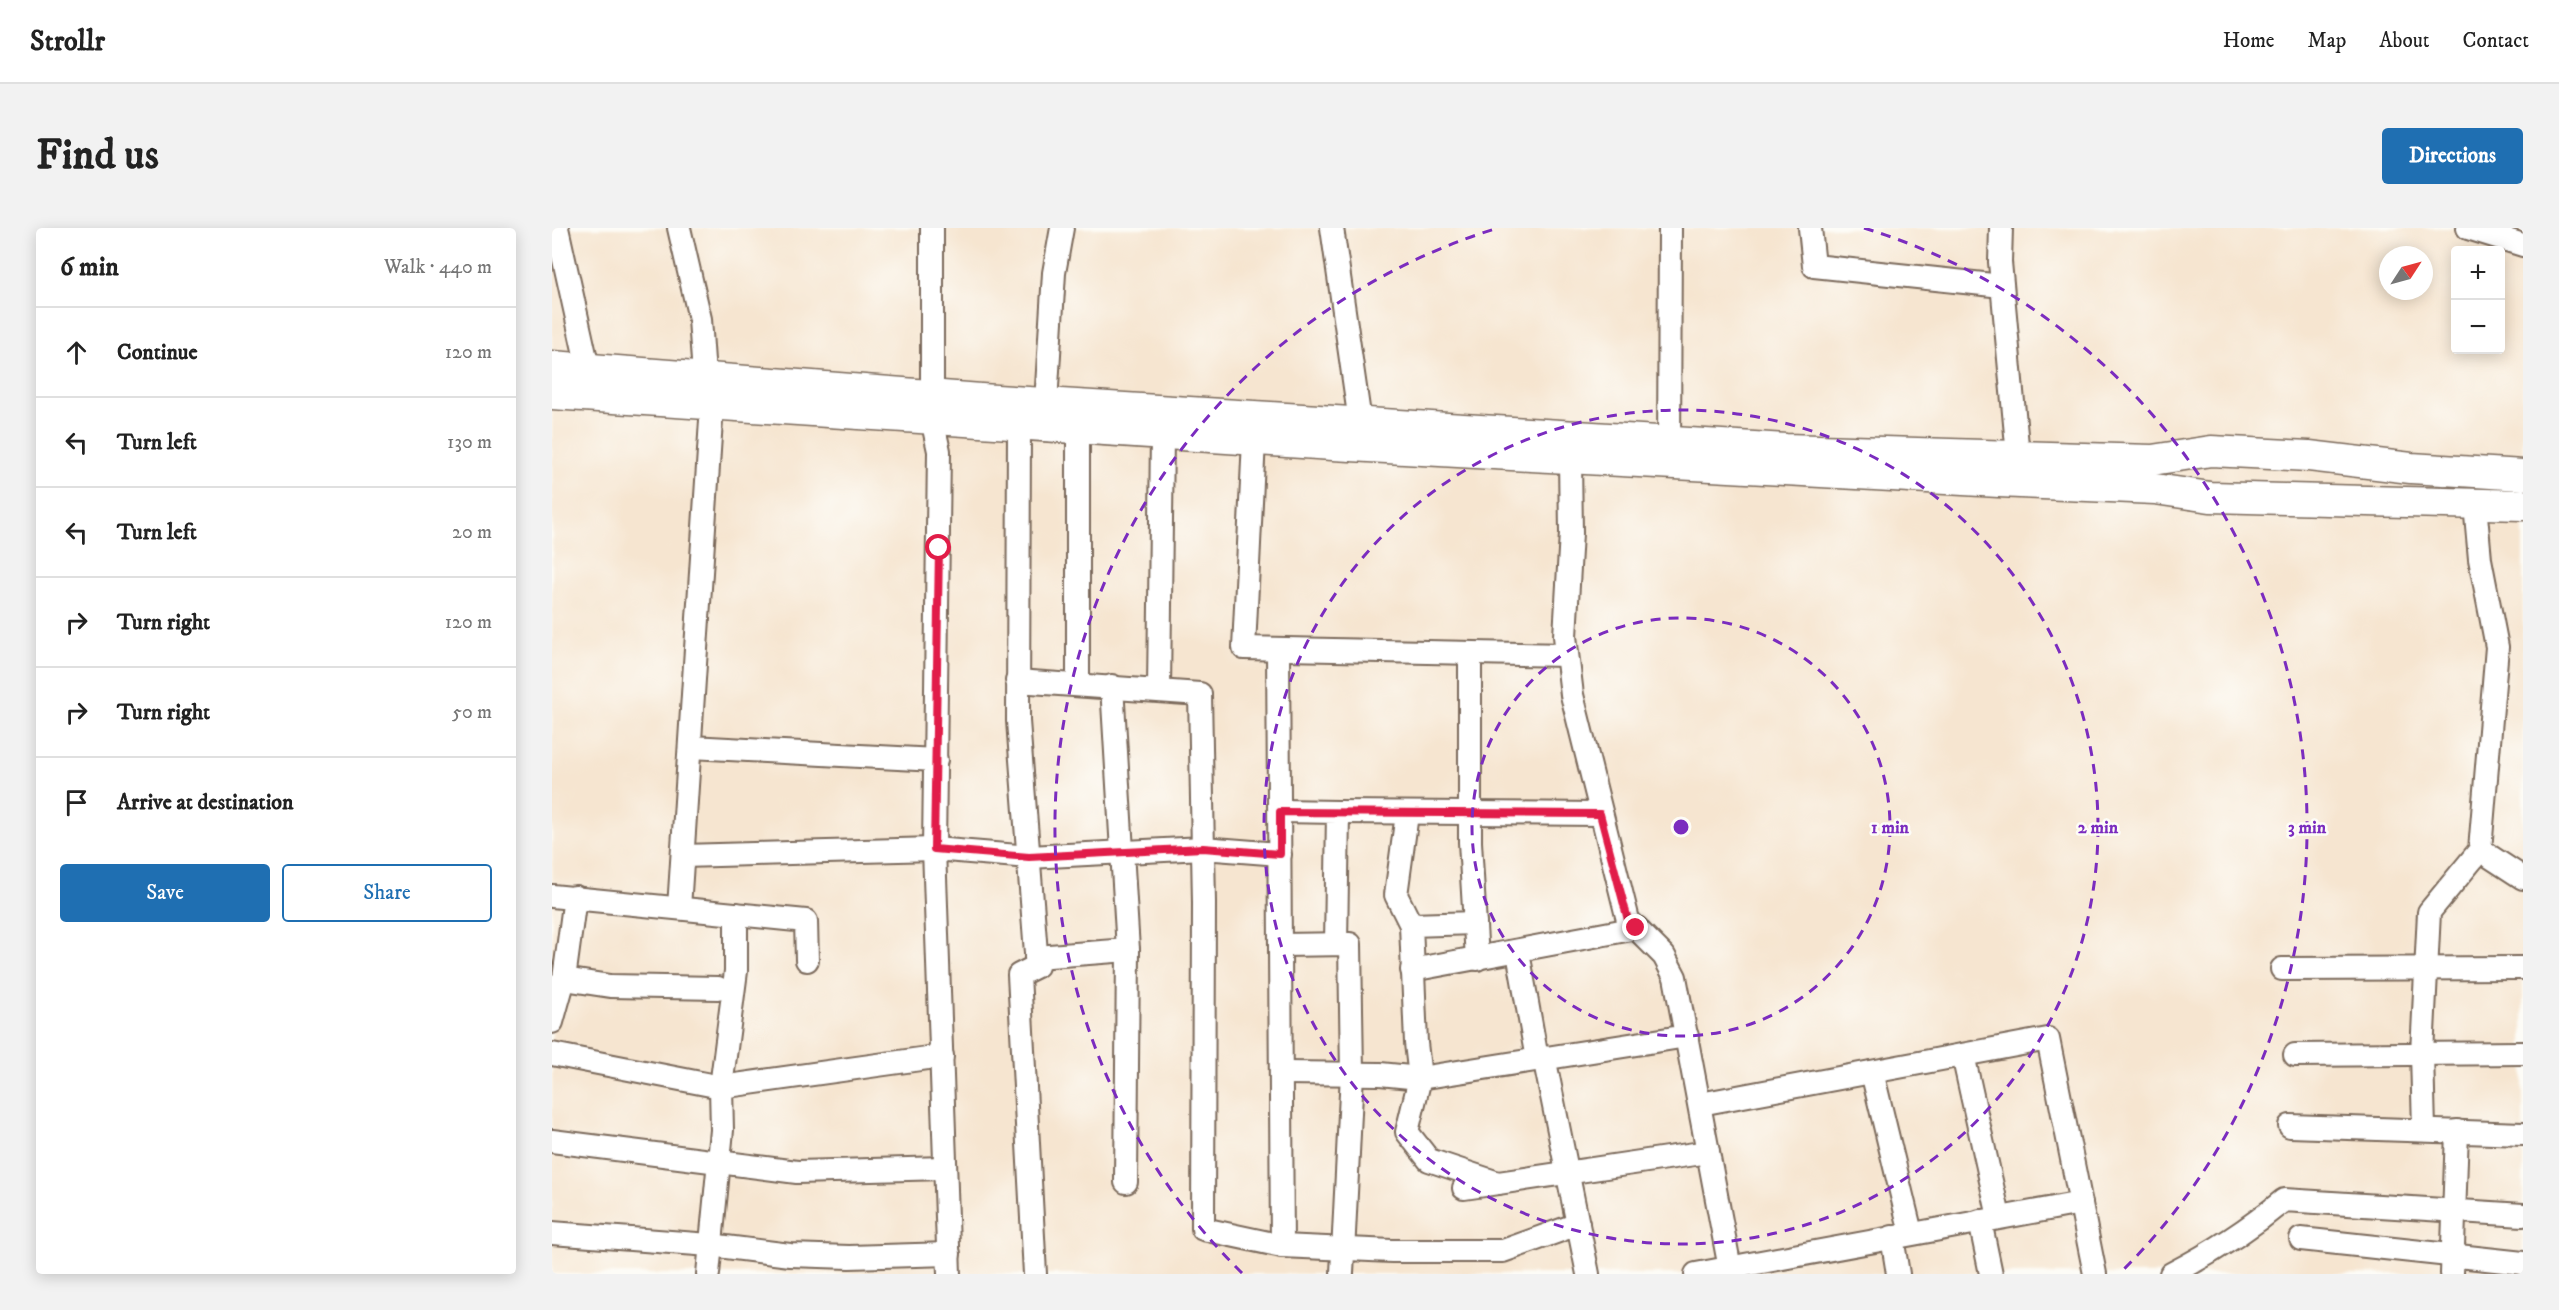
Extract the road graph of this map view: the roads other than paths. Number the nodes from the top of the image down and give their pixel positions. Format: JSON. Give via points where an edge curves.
{"nodes":[{"id":1,"x":557,"y":228,"type":"edge"},
{"id":2,"x":679,"y":228,"type":"edge"},
{"id":3,"x":932,"y":228,"type":"edge"},
{"id":4,"x":1062,"y":228,"type":"edge"},
{"id":5,"x":1332,"y":228,"type":"edge"},
{"id":6,"x":1670,"y":228,"type":"edge"},
{"id":7,"x":1810,"y":228,"type":"edge"},
{"id":8,"x":2001,"y":228,"type":"edge"},
{"id":9,"x":2468,"y":228,"type":"edge"},
{"id":10,"x":2523,"y":245,"type":"edge"},
{"id":11,"x":2002,"y":286,"type":"junction"},
{"id":12,"x":552,"y":366,"type":"edge"},
{"id":13,"x":704,"y":375,"type":"junction"},
{"id":14,"x":588,"y":382,"type":"junction"},
{"id":15,"x":552,"y":394,"type":"edge"},
{"id":16,"x":1046,"y":403,"type":"junction"},
{"id":17,"x":712,"y":405,"type":"junction"},
{"id":18,"x":933,"y":407,"type":"junction"},
{"id":19,"x":1360,"y":423,"type":"junction"},
{"id":20,"x":1019,"y":425,"type":"junction"},
{"id":21,"x":1078,"y":429,"type":"junction"},
{"id":22,"x":1162,"y":435,"type":"junction"},
{"id":23,"x":1254,"y":440,"type":"junction"},
{"id":24,"x":1669,"y":453,"type":"junction"},
{"id":25,"x":2018,"y":456,"type":"junction"},
{"id":26,"x":1570,"y":459,"type":"junction"},
{"id":27,"x":2523,"y":475,"type":"edge"},
{"id":28,"x":2475,"y":504,"type":"junction"},
{"id":29,"x":2521,"y":505,"type":"edge"},
{"id":30,"x":1278,"y":650,"type":"junction"},
{"id":31,"x":1470,"y":653,"type":"junction"},
{"id":32,"x":1567,"y":655,"type":"junction"},
{"id":33,"x":1017,"y":681,"type":"junction"},
{"id":34,"x":1078,"y":684,"type":"junction"},
{"id":35,"x":1112,"y":686,"type":"junction"},
{"id":36,"x":1159,"y":690,"type":"junction"},
{"id":37,"x":691,"y":747,"type":"junction"},
{"id":38,"x":936,"y":760,"type":"junction"},
{"id":39,"x":1470,"y":811,"type":"junction"},
{"id":40,"x":1280,"y":812,"type":"junction"},
{"id":41,"x":1338,"y":812,"type":"junction"},
{"id":42,"x":1407,"y":814,"type":"junction"},
{"id":43,"x":1600,"y":814,"type":"junction"},
{"id":44,"x":1203,"y":848,"type":"junction"},
{"id":45,"x":934,"y":849,"type":"junction"},
{"id":46,"x":2480,"y":850,"type":"junction"},
{"id":47,"x":1124,"y":852,"type":"junction"},
{"id":48,"x":1280,"y":854,"type":"junction"},
{"id":49,"x":683,"y":855,"type":"junction"},
{"id":50,"x":1029,"y":857,"type":"junction"},
{"id":51,"x":2523,"y":878,"type":"edge"},
{"id":52,"x":552,"y":896,"type":"edge"},
{"id":53,"x":575,"y":897,"type":"junction"},
{"id":54,"x":679,"y":908,"type":"junction"},
{"id":55,"x":736,"y":914,"type":"junction"},
{"id":56,"x":1475,"y":923,"type":"junction"},
{"id":57,"x":1412,"y":925,"type":"junction"},
{"id":58,"x":1636,"y":928,"type":"junction"},
{"id":59,"x":1336,"y":944,"type":"junction"},
{"id":60,"x":1281,"y":945,"type":"junction"},
{"id":61,"x":1128,"y":950,"type":"junction"},
{"id":62,"x":1518,"y":952,"type":"junction"},
{"id":63,"x":1036,"y":957,"type":"junction"},
{"id":64,"x":1477,"y":959,"type":"junction"},
{"id":65,"x":807,"y":960,"type":"dead end"},
{"id":66,"x":2425,"y":968,"type":"junction"},
{"id":67,"x":2523,"y":968,"type":"edge"},
{"id":68,"x":2282,"y":969,"type":"dead end"},
{"id":69,"x":1412,"y":970,"type":"junction"},
{"id":70,"x":558,"y":987,"type":"edge"},
{"id":71,"x":718,"y":988,"type":"dead end"},
{"id":72,"x":552,"y":1022,"type":"edge"},
{"id":73,"x":1687,"y":1036,"type":"junction"},
{"id":74,"x":2422,"y":1053,"type":"junction"},
{"id":75,"x":2523,"y":1053,"type":"edge"},
{"id":76,"x":552,"y":1054,"type":"edge"},
{"id":77,"x":1963,"y":1055,"type":"junction"},
{"id":78,"x":2295,"y":1055,"type":"dead end"},
{"id":79,"x":942,"y":1056,"type":"junction"},
{"id":80,"x":1541,"y":1058,"type":"junction"},
{"id":81,"x":1872,"y":1072,"type":"junction"},
{"id":82,"x":1282,"y":1073,"type":"junction"},
{"id":83,"x":1352,"y":1073,"type":"junction"},
{"id":84,"x":1420,"y":1078,"type":"junction"},
{"id":85,"x":721,"y":1087,"type":"junction"},
{"id":86,"x":1700,"y":1104,"type":"junction"},
{"id":87,"x":2290,"y":1126,"type":"dead end"},
{"id":88,"x":2424,"y":1130,"type":"junction"},
{"id":89,"x":2457,"y":1131,"type":"junction"},
{"id":90,"x":2523,"y":1134,"type":"edge"},
{"id":91,"x":552,"y":1141,"type":"edge"},
{"id":92,"x":1708,"y":1152,"type":"junction"},
{"id":93,"x":718,"y":1163,"type":"junction"},
{"id":94,"x":945,"y":1168,"type":"junction"},
{"id":95,"x":1567,"y":1173,"type":"junction"},
{"id":96,"x":1126,"y":1182,"type":"dead end"},
{"id":97,"x":1498,"y":1184,"type":"junction"},
{"id":98,"x":1464,"y":1188,"type":"dead end"},
{"id":99,"x":2081,"y":1203,"type":"junction"},
{"id":100,"x":2454,"y":1210,"type":"junction"},
{"id":101,"x":2523,"y":1215,"type":"edge"},
{"id":102,"x":1990,"y":1219,"type":"junction"},
{"id":103,"x":1578,"y":1224,"type":"junction"},
{"id":104,"x":552,"y":1233,"type":"edge"},
{"id":105,"x":1901,"y":1235,"type":"junction"},
{"id":106,"x":2301,"y":1239,"type":"dead end"},
{"id":107,"x":710,"y":1245,"type":"junction"},
{"id":108,"x":1282,"y":1246,"type":"junction"},
{"id":109,"x":1343,"y":1247,"type":"junction"},
{"id":110,"x":2523,"y":1263,"type":"edge"},
{"id":111,"x":949,"y":1264,"type":"edge"},
{"id":112,"x":2452,"y":1265,"type":"edge"},
{"id":113,"x":1730,"y":1270,"type":"edge"},
{"id":114,"x":1342,"y":1273,"type":"edge"},
{"id":115,"x":708,"y":1274,"type":"edge"},
{"id":116,"x":1035,"y":1274,"type":"edge"},
{"id":117,"x":1588,"y":1274,"type":"edge"},
{"id":118,"x":1696,"y":1274,"type":"edge"},
{"id":119,"x":1898,"y":1274,"type":"edge"},
{"id":120,"x":1991,"y":1274,"type":"edge"},
{"id":121,"x":2095,"y":1274,"type":"edge"},
{"id":122,"x":2171,"y":1274,"type":"edge"}],
"edges":[{"from":1,"to":14,"type":"street"},
{"from":2,"to":13,"type":"street","via":[[700,319]]},
{"from":3,"to":18,"type":"street"},
{"from":4,"to":16,"type":"street","via":[[1054,273]]},
{"from":5,"to":19,"type":"street"},
{"from":6,"to":24,"type":"street"},
{"from":7,"to":11,"type":"street","via":[[1814,266]]},
{"from":8,"to":11,"type":"street"},
{"from":9,"to":10,"type":"street"},
{"from":11,"to":25,"type":"street"},
{"from":12,"to":14,"type":"main road"},
{"from":13,"to":14,"type":"main road"},
{"from":13,"to":18,"type":"main road"},
{"from":14,"to":15,"type":"main road"},
{"from":14,"to":17,"type":"main road"},
{"from":16,"to":18,"type":"main road"},
{"from":16,"to":19,"type":"main road"},
{"from":17,"to":18,"type":"main road"},
{"from":17,"to":37,"type":"street"},
{"from":18,"to":20,"type":"main road"},
{"from":18,"to":38,"type":"street","via":[[939,451]]},
{"from":19,"to":24,"type":"main road"},
{"from":20,"to":21,"type":"main road"},
{"from":20,"to":33,"type":"street"},
{"from":21,"to":22,"type":"main road"},
{"from":21,"to":34,"type":"street"},
{"from":22,"to":23,"type":"main road"},
{"from":22,"to":36,"type":"street"},
{"from":23,"to":26,"type":"main road"},
{"from":23,"to":30,"type":"street","via":[[1244,648]]},
{"from":24,"to":25,"type":"main road","via":[[1786,449]]},
{"from":24,"to":26,"type":"main road"},
{"from":24,"to":28,"type":"main road","via":[[2155,489],[2210,497]]},
{"from":25,"to":27,"type":"main road","via":[[2152,460],[2211,451]]},
{"from":26,"to":32,"type":"street"},
{"from":27,"to":29,"type":"main road"},
{"from":28,"to":29,"type":"main road"},
{"from":28,"to":46,"type":"street","via":[[2480,559],[2497,647]]},
{"from":30,"to":31,"type":"street"},
{"from":30,"to":40,"type":"street"},
{"from":31,"to":32,"type":"street"},
{"from":31,"to":39,"type":"street"},
{"from":32,"to":43,"type":"street","via":[[1572,695]]},
{"from":33,"to":34,"type":"street"},
{"from":33,"to":50,"type":"street"},
{"from":34,"to":35,"type":"street"},
{"from":35,"to":36,"type":"street"},
{"from":35,"to":47,"type":"street"},
{"from":36,"to":44,"type":"street","via":[[1200,694]]},
{"from":37,"to":38,"type":"street"},
{"from":37,"to":49,"type":"street"},
{"from":38,"to":45,"type":"street"},
{"from":39,"to":42,"type":"street"},
{"from":39,"to":43,"type":"street"},
{"from":39,"to":56,"type":"street"},
{"from":40,"to":41,"type":"street"},
{"from":40,"to":48,"type":"street"},
{"from":41,"to":42,"type":"street"},
{"from":41,"to":59,"type":"street"},
{"from":42,"to":57,"type":"street","via":[[1396,895]]},
{"from":43,"to":58,"type":"street","via":[[1628,920]]},
{"from":44,"to":47,"type":"street"},
{"from":44,"to":48,"type":"street"},
{"from":44,"to":108,"type":"street","via":[[1203,1229]]},
{"from":45,"to":49,"type":"street"},
{"from":45,"to":50,"type":"street"},
{"from":45,"to":79,"type":"street"},
{"from":46,"to":51,"type":"street"},
{"from":46,"to":66,"type":"street","via":[[2429,912]]},
{"from":47,"to":50,"type":"street"},
{"from":47,"to":61,"type":"street"},
{"from":48,"to":60,"type":"street"},
{"from":49,"to":54,"type":"street"},
{"from":50,"to":63,"type":"street"},
{"from":52,"to":53,"type":"street"},
{"from":53,"to":54,"type":"street"},
{"from":53,"to":70,"type":"street"},
{"from":54,"to":55,"type":"street"},
{"from":55,"to":65,"type":"street","via":[[806,921]]},
{"from":55,"to":85,"type":"street","via":[[736,971]]},
{"from":56,"to":57,"type":"street"},
{"from":56,"to":64,"type":"street"},
{"from":57,"to":69,"type":"street"},
{"from":58,"to":62,"type":"street"},
{"from":58,"to":73,"type":"street","via":[[1664,956],[1675,977]]},
{"from":59,"to":60,"type":"street"},
{"from":59,"to":83,"type":"street","via":[[1350,944]]},
{"from":60,"to":82,"type":"street"},
{"from":61,"to":63,"type":"street"},
{"from":61,"to":96,"type":"street"},
{"from":62,"to":64,"type":"street"},
{"from":62,"to":80,"type":"street"},
{"from":63,"to":116,"type":"street","via":[[1037,966],[1019,975]]},
{"from":64,"to":69,"type":"street"},
{"from":66,"to":67,"type":"street"},
{"from":66,"to":68,"type":"street"},
{"from":66,"to":74,"type":"street"},
{"from":69,"to":84,"type":"street"},
{"from":70,"to":71,"type":"street"},
{"from":70,"to":72,"type":"street"},
{"from":73,"to":80,"type":"street"},
{"from":73,"to":86,"type":"street"},
{"from":74,"to":75,"type":"street"},
{"from":74,"to":78,"type":"street"},
{"from":74,"to":88,"type":"street"},
{"from":76,"to":85,"type":"street"},
{"from":77,"to":81,"type":"street"},
{"from":77,"to":99,"type":"street","via":[[2048,1039]]},
{"from":77,"to":102,"type":"street"},
{"from":79,"to":85,"type":"street"},
{"from":79,"to":94,"type":"street"},
{"from":80,"to":84,"type":"street"},
{"from":80,"to":95,"type":"street"},
{"from":81,"to":86,"type":"street"},
{"from":81,"to":105,"type":"street"},
{"from":82,"to":83,"type":"street"},
{"from":82,"to":108,"type":"street"},
{"from":83,"to":84,"type":"street"},
{"from":83,"to":109,"type":"street"},
{"from":84,"to":97,"type":"street","via":[[1407,1132],[1429,1160]]},
{"from":85,"to":93,"type":"street"},
{"from":86,"to":92,"type":"street"},
{"from":87,"to":88,"type":"street"},
{"from":88,"to":89,"type":"street"},
{"from":89,"to":90,"type":"street"},
{"from":89,"to":100,"type":"street"},
{"from":91,"to":93,"type":"street"},
{"from":92,"to":95,"type":"street"},
{"from":92,"to":113,"type":"street"},
{"from":93,"to":94,"type":"street","via":[[797,1172]]},
{"from":93,"to":107,"type":"street"},
{"from":94,"to":111,"type":"street"},
{"from":95,"to":97,"type":"street"},
{"from":95,"to":103,"type":"street"},
{"from":97,"to":98,"type":"street"},
{"from":99,"to":102,"type":"street"},
{"from":99,"to":121,"type":"street"},
{"from":100,"to":101,"type":"street"},
{"from":100,"to":112,"type":"street"},
{"from":100,"to":122,"type":"street","via":[[2284,1200],[2200,1260]]},
{"from":102,"to":105,"type":"street"},
{"from":102,"to":120,"type":"street"},
{"from":103,"to":109,"type":"street","via":[[1503,1251]]},
{"from":103,"to":117,"type":"street"},
{"from":104,"to":107,"type":"street"},
{"from":105,"to":113,"type":"street"},
{"from":105,"to":119,"type":"street"},
{"from":106,"to":112,"type":"street"},
{"from":107,"to":111,"type":"street","via":[[790,1255]]},
{"from":107,"to":115,"type":"street"},
{"from":108,"to":109,"type":"street"},
{"from":109,"to":114,"type":"street"},
{"from":110,"to":112,"type":"street"},
{"from":113,"to":118,"type":"street"}]}
